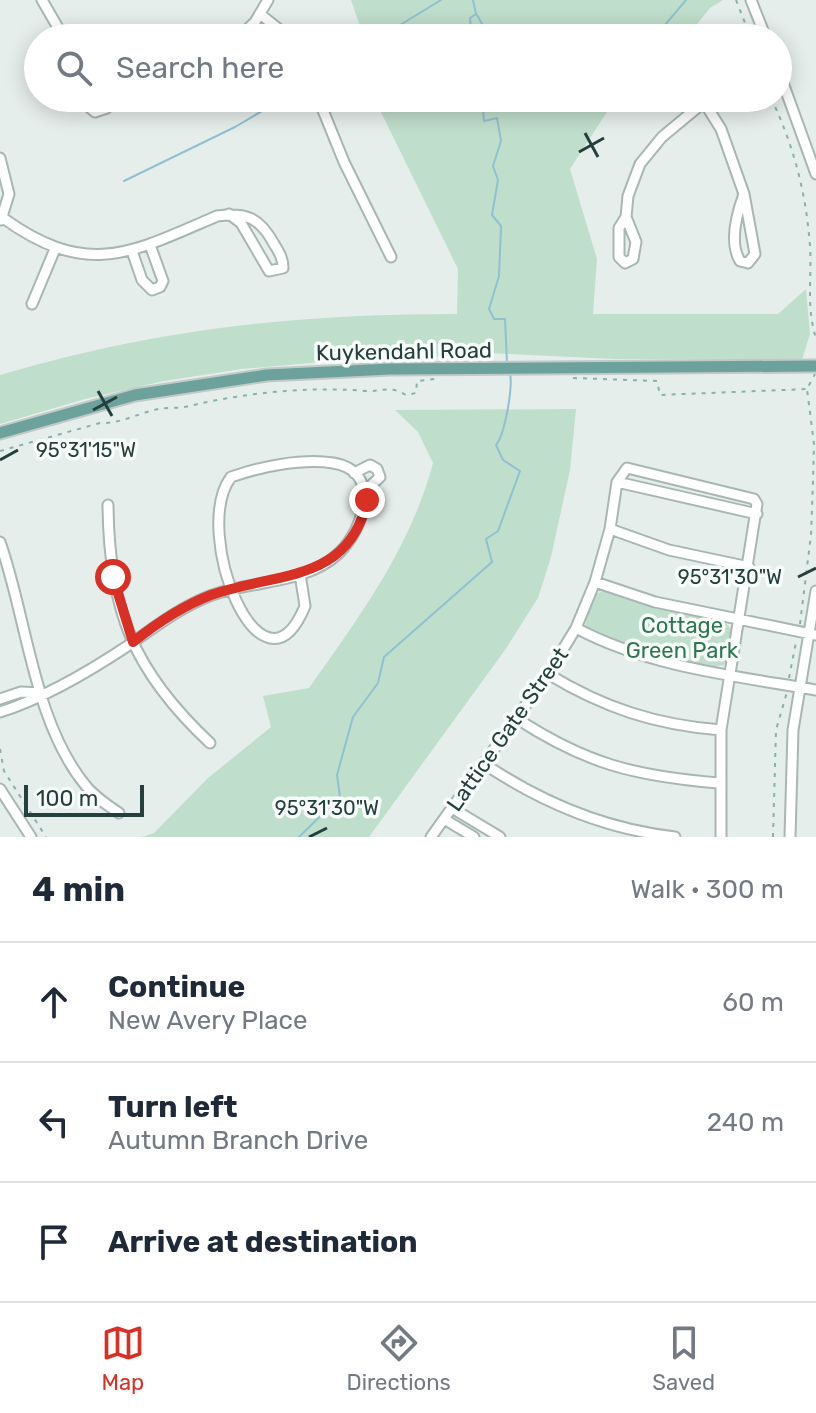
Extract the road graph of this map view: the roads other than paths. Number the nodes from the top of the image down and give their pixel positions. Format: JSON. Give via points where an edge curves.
{"nodes":[{"id":1,"x":42,"y":0,"type":"edge"},
{"id":2,"x":268,"y":0,"type":"edge"},
{"id":3,"x":751,"y":0,"type":"edge"},
{"id":4,"x":260,"y":14,"type":"junction"},
{"id":5,"x":56,"y":24,"type":"edge"},
{"id":6,"x":251,"y":24,"type":"edge"},
{"id":7,"x":272,"y":24,"type":"edge"},
{"id":8,"x":760,"y":24,"type":"edge"},
{"id":9,"x":792,"y":109,"type":"edge"},
{"id":10,"x":324,"y":112,"type":"edge"},
{"id":11,"x":693,"y":112,"type":"edge"},
{"id":12,"x":713,"y":112,"type":"edge"},
{"id":13,"x":0,"y":158,"type":"edge"},
{"id":14,"x":816,"y":174,"type":"edge"},
{"id":15,"x":744,"y":194,"type":"junction"},
{"id":16,"x":229,"y":214,"type":"junction"},
{"id":17,"x":626,"y":217,"type":"dead end"},
{"id":18,"x":1,"y":219,"type":"edge"},
{"id":19,"x":150,"y":245,"type":"junction"},
{"id":20,"x":55,"y":249,"type":"junction"},
{"id":21,"x":132,"y":251,"type":"junction"},
{"id":22,"x":391,"y":257,"type":"dead end"},
{"id":23,"x":32,"y":304,"type":"dead end"},
{"id":24,"x":816,"y":367,"type":"edge"},
{"id":25,"x":0,"y":433,"type":"edge"},
{"id":26,"x":354,"y":473,"type":"junction"},
{"id":27,"x":617,"y":482,"type":"junction"},
{"id":28,"x":365,"y":491,"type":"junction"},
{"id":29,"x":108,"y":505,"type":"dead end"},
{"id":30,"x":757,"y":514,"type":"junction"},
{"id":31,"x":610,"y":529,"type":"junction"},
{"id":32,"x":0,"y":542,"type":"edge"},
{"id":33,"x":749,"y":567,"type":"junction"},
{"id":34,"x":300,"y":574,"type":"junction"},
{"id":35,"x":595,"y":582,"type":"junction"},
{"id":36,"x":231,"y":588,"type":"junction"},
{"id":37,"x":816,"y":591,"type":"edge"},
{"id":38,"x":738,"y":621,"type":"junction"},
{"id":39,"x":576,"y":628,"type":"junction"},
{"id":40,"x":808,"y":633,"type":"edge"},
{"id":41,"x":133,"y":642,"type":"junction"},
{"id":42,"x":548,"y":674,"type":"junction"},
{"id":43,"x":727,"y":674,"type":"junction"},
{"id":44,"x":794,"y":686,"type":"junction"},
{"id":45,"x":816,"y":690,"type":"edge"},
{"id":46,"x":42,"y":693,"type":"junction"},
{"id":47,"x":0,"y":699,"type":"edge"},
{"id":48,"x":0,"y":712,"type":"edge"},
{"id":49,"x":516,"y":718,"type":"junction"},
{"id":50,"x":721,"y":730,"type":"junction"},
{"id":51,"x":210,"y":743,"type":"dead end"},
{"id":52,"x":483,"y":763,"type":"junction"},
{"id":53,"x":718,"y":783,"type":"junction"},
{"id":54,"x":0,"y":789,"type":"edge"},
{"id":55,"x":452,"y":808,"type":"junction"},
{"id":56,"x":119,"y":813,"type":"dead end"},
{"id":57,"x":444,"y":819,"type":"junction"},
{"id":58,"x":31,"y":837,"type":"edge"},
{"id":59,"x":431,"y":837,"type":"edge"},
{"id":60,"x":474,"y":837,"type":"edge"},
{"id":61,"x":500,"y":837,"type":"edge"},
{"id":62,"x":675,"y":837,"type":"edge"},
{"id":63,"x":721,"y":837,"type":"edge"},
{"id":64,"x":790,"y":837,"type":"edge"}],
"edges":[{"from":1,"to":5,"type":"street"},
{"from":2,"to":4,"type":"street"},
{"from":3,"to":8,"type":"street"},
{"from":4,"to":6,"type":"street"},
{"from":4,"to":7,"type":"street"},
{"from":9,"to":14,"type":"street"},
{"from":10,"to":22,"type":"street"},
{"from":11,"to":17,"type":"street","via":[[646,154],[631,185]]},
{"from":12,"to":15,"type":"street"},
{"from":13,"to":18,"type":"street","via":[[8,183]]},
{"from":15,"to":15,"type":"street","via":[[736,247],[740,261],[748,263],[755,254]]},
{"from":16,"to":16,"type":"street","via":[[241,223],[269,271],[283,268],[264,225],[253,217]]},
{"from":16,"to":19,"type":"street"},
{"from":18,"to":20,"type":"street"},
{"from":19,"to":21,"type":"street"},
{"from":19,"to":21,"type":"street","via":[[163,281],[152,290],[142,280]]},
{"from":20,"to":21,"type":"street","via":[[89,255]]},
{"from":20,"to":23,"type":"street"},
{"from":24,"to":25,"type":"main road","name":"Kuykendahl Road","via":[[322,371],[202,383]]},
{"from":26,"to":28,"type":"street"},
{"from":26,"to":28,"type":"street","via":[[370,465],[377,469],[380,477]]},
{"from":26,"to":36,"type":"street","via":[[326,462],[247,471],[227,482],[220,497],[219,528]]},
{"from":27,"to":30,"type":"street"},
{"from":27,"to":30,"type":"street","via":[[627,468],[754,499]]},
{"from":27,"to":31,"type":"street","name":"Lattice Gate Street"},
{"from":28,"to":34,"type":"street","via":[[365,509],[352,538],[324,564]]},
{"from":29,"to":41,"type":"street","via":[[109,558]]},
{"from":30,"to":33,"type":"street"},
{"from":31,"to":33,"type":"street","via":[[669,550]]},
{"from":31,"to":35,"type":"street","name":"Lattice Gate Street"},
{"from":32,"to":46,"type":"street"},
{"from":33,"to":38,"type":"street"},
{"from":34,"to":36,"type":"street"},
{"from":34,"to":36,"type":"street","via":[[305,606],[290,629],[276,637],[250,628]]},
{"from":35,"to":38,"type":"street"},
{"from":35,"to":39,"type":"street","name":"Lattice Gate Street"},
{"from":36,"to":41,"type":"street","via":[[172,614]]},
{"from":37,"to":40,"type":"street"},
{"from":38,"to":40,"type":"street"},
{"from":38,"to":43,"type":"street"},
{"from":39,"to":42,"type":"street","name":"Lattice Gate Street"},
{"from":39,"to":43,"type":"street","via":[[632,652]]},
{"from":40,"to":44,"type":"street"},
{"from":41,"to":46,"type":"street"},
{"from":41,"to":51,"type":"street","via":[[164,698]]},
{"from":42,"to":49,"type":"street","name":"Lattice Gate Street"},
{"from":42,"to":50,"type":"street","via":[[596,702],[634,716]]},
{"from":43,"to":44,"type":"street"},
{"from":43,"to":50,"type":"street"},
{"from":44,"to":45,"type":"street"},
{"from":44,"to":64,"type":"street"},
{"from":46,"to":47,"type":"street"},
{"from":46,"to":48,"type":"street"},
{"from":46,"to":56,"type":"street","via":[[79,777]]},
{"from":49,"to":52,"type":"street","name":"Lattice Gate Street"},
{"from":49,"to":53,"type":"street","via":[[578,754],[629,772]]},
{"from":50,"to":53,"type":"street"},
{"from":52,"to":55,"type":"street","name":"Lattice Gate Street"},
{"from":52,"to":62,"type":"street","via":[[567,810],[630,830]]},
{"from":53,"to":63,"type":"street"},
{"from":54,"to":58,"type":"street"},
{"from":55,"to":57,"type":"street","name":"Lattice Gate Street"},
{"from":55,"to":61,"type":"street"},
{"from":57,"to":59,"type":"street","name":"Lattice Gate Street"},
{"from":57,"to":60,"type":"street"}]}
